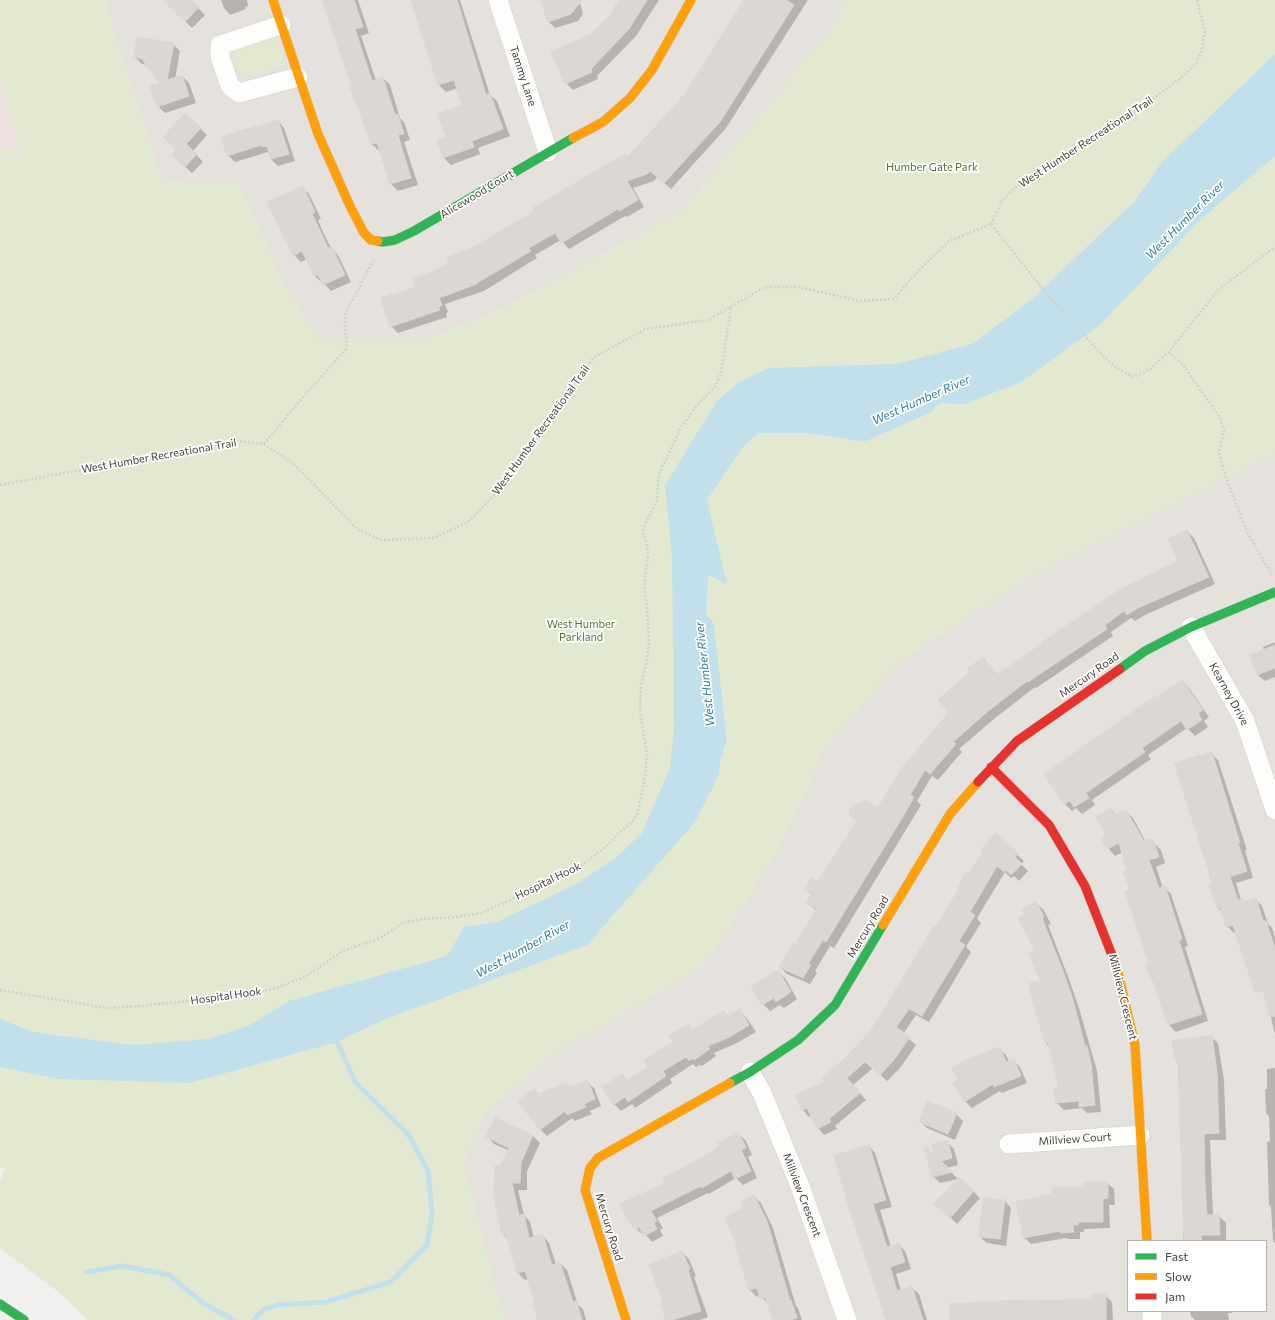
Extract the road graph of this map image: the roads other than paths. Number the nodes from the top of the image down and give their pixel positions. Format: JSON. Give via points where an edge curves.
{"nodes":[{"id":1,"x":273,"y":0,"type":"edge"},
{"id":2,"x":498,"y":0,"type":"edge"},
{"id":3,"x":692,"y":0,"type":"edge"},
{"id":4,"x":281,"y":25,"type":"junction"},
{"id":5,"x":298,"y":77,"type":"junction"},
{"id":6,"x":548,"y":152,"type":"junction"},
{"id":7,"x":1275,"y":592,"type":"edge"},
{"id":8,"x":1191,"y":627,"type":"junction"},
{"id":9,"x":991,"y":767,"type":"junction"},
{"id":10,"x":1275,"y":810,"type":"edge"},
{"id":11,"x":750,"y":1072,"type":"junction"},
{"id":12,"x":1140,"y":1135,"type":"junction"},
{"id":13,"x":1009,"y":1144,"type":"dead end"},
{"id":14,"x":1147,"y":1240,"type":"edge"},
{"id":15,"x":0,"y":1304,"type":"edge"},
{"id":16,"x":24,"y":1320,"type":"edge"},
{"id":17,"x":626,"y":1320,"type":"edge"},
{"id":18,"x":847,"y":1320,"type":"edge"}],
"edges":[{"from":1,"to":4,"type":"street"},
{"from":2,"to":6,"type":"street","name":"Tammy Lane"},
{"from":3,"to":6,"type":"street","name":"Alicewood Court","via":[[652,70],[630,98],[603,122]]},
{"from":4,"to":5,"type":"street"},
{"from":4,"to":5,"type":"street","via":[[220,45],[222,64],[230,86],[239,93]]},
{"from":5,"to":6,"type":"street","name":"Alicewood Court","via":[[318,134],[357,221],[371,240],[395,240],[414,231]]},
{"from":7,"to":8,"type":"street","name":"Mercury Road"},
{"from":8,"to":9,"type":"street","name":"Mercury Road","via":[[1145,651],[1101,681],[1017,741]]},
{"from":8,"to":10,"type":"street","name":"Kearney Drive","via":[[1245,721]]},
{"from":9,"to":11,"type":"street","name":"Mercury Road","via":[[950,814],[835,1005],[798,1040]]},
{"from":9,"to":12,"type":"street","name":"Millview Crescent","via":[[1049,825],[1085,886],[1116,962],[1135,1044]]},
{"from":11,"to":17,"type":"street","name":"Mercury Road","via":[[598,1158],[590,1168],[585,1190]]},
{"from":11,"to":18,"type":"street","name":"Millview Crescent","via":[[762,1094],[800,1186]]},
{"from":12,"to":13,"type":"street","name":"Millview Court"},
{"from":12,"to":14,"type":"street","name":"Millview Crescent"},
{"from":15,"to":16,"type":"street"}]}
